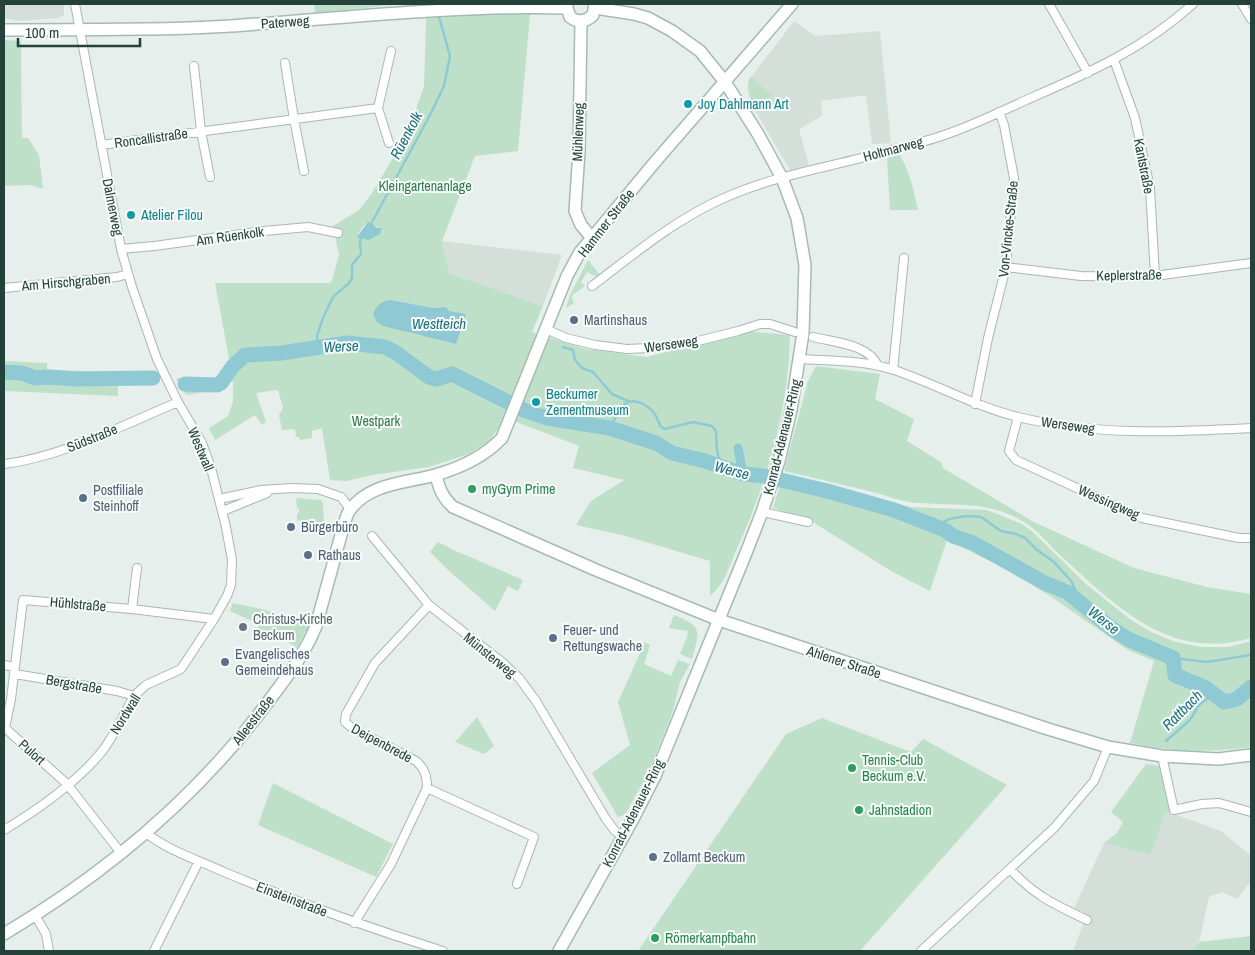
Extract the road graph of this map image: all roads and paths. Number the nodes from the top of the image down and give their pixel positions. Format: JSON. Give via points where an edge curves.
{"nodes":[{"id":1,"x":75,"y":4,"type":"edge"},
{"id":2,"x":792,"y":4,"type":"edge"},
{"id":3,"x":1049,"y":4,"type":"edge"},
{"id":4,"x":1193,"y":4,"type":"edge"},
{"id":5,"x":1242,"y":4,"type":"edge"},
{"id":6,"x":567,"y":6,"type":"edge"},
{"id":7,"x":595,"y":6,"type":"edge"},
{"id":8,"x":1251,"y":20,"type":"edge"},
{"id":9,"x":581,"y":21,"type":"junction"},
{"id":10,"x":4,"y":30,"type":"edge"},
{"id":11,"x":81,"y":30,"type":"junction"},
{"id":12,"x":391,"y":51,"type":"dead end"},
{"id":13,"x":1114,"y":60,"type":"junction"},
{"id":14,"x":285,"y":63,"type":"dead end"},
{"id":15,"x":194,"y":66,"type":"dead end"},
{"id":16,"x":1088,"y":73,"type":"junction"},
{"id":17,"x":725,"y":82,"type":"junction"},
{"id":18,"x":378,"y":108,"type":"junction"},
{"id":19,"x":999,"y":112,"type":"junction"},
{"id":20,"x":294,"y":119,"type":"junction"},
{"id":21,"x":201,"y":131,"type":"junction"},
{"id":22,"x":389,"y":143,"type":"dead end"},
{"id":23,"x":101,"y":145,"type":"junction"},
{"id":24,"x":304,"y":171,"type":"dead end"},
{"id":25,"x":210,"y":177,"type":"dead end"},
{"id":26,"x":782,"y":178,"type":"junction"},
{"id":27,"x":338,"y":233,"type":"dead end"},
{"id":28,"x":592,"y":238,"type":"junction"},
{"id":29,"x":121,"y":249,"type":"junction"},
{"id":30,"x":904,"y":258,"type":"dead end"},
{"id":31,"x":1251,"y":263,"type":"edge"},
{"id":32,"x":1006,"y":267,"type":"junction"},
{"id":33,"x":128,"y":274,"type":"junction"},
{"id":34,"x":1155,"y":276,"type":"junction"},
{"id":35,"x":592,"y":286,"type":"dead end"},
{"id":36,"x":4,"y":288,"type":"edge"},
{"id":37,"x":546,"y":329,"type":"junction"},
{"id":38,"x":795,"y":332,"type":"dead end"},
{"id":39,"x":813,"y":337,"type":"dead end"},
{"id":40,"x":800,"y":359,"type":"junction"},
{"id":41,"x":878,"y":366,"type":"junction"},
{"id":42,"x":893,"y":370,"type":"junction"},
{"id":43,"x":178,"y":402,"type":"junction"},
{"id":44,"x":975,"y":404,"type":"junction"},
{"id":45,"x":1018,"y":417,"type":"junction"},
{"id":46,"x":1251,"y":428,"type":"edge"},
{"id":47,"x":4,"y":464,"type":"edge"},
{"id":48,"x":436,"y":474,"type":"junction"},
{"id":49,"x":276,"y":489,"type":"junction"},
{"id":50,"x":219,"y":499,"type":"junction"},
{"id":51,"x":350,"y":509,"type":"junction"},
{"id":52,"x":223,"y":511,"type":"junction"},
{"id":53,"x":762,"y":512,"type":"junction"},
{"id":54,"x":808,"y":522,"type":"dead end"},
{"id":55,"x":372,"y":536,"type":"dead end"},
{"id":56,"x":1251,"y":538,"type":"edge"},
{"id":57,"x":137,"y":568,"type":"dead end"},
{"id":58,"x":23,"y":600,"type":"joint"},
{"id":59,"x":429,"y":605,"type":"junction"},
{"id":60,"x":132,"y":609,"type":"junction"},
{"id":61,"x":214,"y":619,"type":"junction"},
{"id":62,"x":719,"y":620,"type":"junction"},
{"id":63,"x":4,"y":665,"type":"edge"},
{"id":64,"x":15,"y":671,"type":"junction"},
{"id":65,"x":134,"y":696,"type":"junction"},
{"id":66,"x":4,"y":727,"type":"edge"},
{"id":67,"x":1108,"y":747,"type":"junction"},
{"id":68,"x":1251,"y":755,"type":"edge"},
{"id":69,"x":1162,"y":756,"type":"junction"},
{"id":70,"x":67,"y":784,"type":"junction"},
{"id":71,"x":427,"y":788,"type":"junction"},
{"id":72,"x":1251,"y":812,"type":"edge"},
{"id":73,"x":4,"y":830,"type":"edge"},
{"id":74,"x":146,"y":833,"type":"junction"},
{"id":75,"x":623,"y":836,"type":"junction"},
{"id":76,"x":121,"y":853,"type":"junction"},
{"id":77,"x":199,"y":861,"type":"junction"},
{"id":78,"x":1010,"y":869,"type":"junction"},
{"id":79,"x":517,"y":884,"type":"dead end"},
{"id":80,"x":36,"y":915,"type":"junction"},
{"id":81,"x":1087,"y":920,"type":"dead end"},
{"id":82,"x":354,"y":923,"type":"junction"},
{"id":83,"x":4,"y":934,"type":"edge"},
{"id":84,"x":49,"y":951,"type":"edge"},
{"id":85,"x":154,"y":951,"type":"edge"},
{"id":86,"x":443,"y":951,"type":"edge"},
{"id":87,"x":559,"y":951,"type":"edge"},
{"id":88,"x":921,"y":951,"type":"edge"}],
"edges":[{"from":1,"to":11,"type":"street","name":"Dalmerweg"},
{"from":2,"to":17,"type":"main road","name":"Hammer Straße"},
{"from":3,"to":16,"type":"street"},
{"from":4,"to":13,"type":"street","name":"Holtmarweg","via":[[1169,25]]},
{"from":5,"to":8,"type":"street"},
{"from":6,"to":9,"type":"main road","via":[[570,17]]},
{"from":6,"to":11,"type":"main road","name":"Paterweg","via":[[454,10],[228,26]]},
{"from":7,"to":9,"type":"main road","via":[[590,18]]},
{"from":7,"to":17,"type":"main road","name":"Konrad-Adenauer-Ring","via":[[648,18],[672,31],[700,51]]},
{"from":9,"to":28,"type":"main road","name":"Mühlenweg","via":[[575,211]]},
{"from":10,"to":11,"type":"main road","name":"Paterweg"},
{"from":11,"to":23,"type":"street","name":"Dalmerweg"},
{"from":12,"to":18,"type":"street"},
{"from":13,"to":16,"type":"street","name":"Holtmarweg"},
{"from":13,"to":34,"type":"street","name":"Kantstraße","via":[[1135,118],[1150,188]]},
{"from":14,"to":20,"type":"street"},
{"from":15,"to":21,"type":"street","name":"Roncallistraße"},
{"from":16,"to":19,"type":"street","name":"Holtmarweg"},
{"from":17,"to":26,"type":"main road","name":"Konrad-Adenauer-Ring"},
{"from":17,"to":28,"type":"main road","name":"Hammer Straße"},
{"from":18,"to":20,"type":"street","name":"Roncallistraße"},
{"from":18,"to":22,"type":"street"},
{"from":19,"to":26,"type":"street","name":"Holtmarweg","via":[[949,134]]},
{"from":19,"to":32,"type":"street","name":"Von-Vincke-Straße","via":[[1014,178]]},
{"from":20,"to":21,"type":"street","name":"Roncallistraße"},
{"from":20,"to":24,"type":"street"},
{"from":21,"to":23,"type":"street","name":"Roncallistraße"},
{"from":21,"to":25,"type":"street","name":"Roncallistraße"},
{"from":23,"to":29,"type":"street","name":"Dalmerweg"},
{"from":26,"to":35,"type":"street","name":"Holtmarweg","via":[[725,197],[691,214]]},
{"from":26,"to":40,"type":"main road","name":"Konrad-Adenauer-Ring","via":[[797,218],[805,265],[804,333]]},
{"from":27,"to":29,"type":"street","name":"Am Rüenkolk","via":[[308,227]]},
{"from":28,"to":37,"type":"main road","name":"Hammer Straße","via":[[567,276]]},
{"from":29,"to":33,"type":"street","name":"Dalmerweg"},
{"from":30,"to":42,"type":"street"},
{"from":31,"to":34,"type":"street","name":"Keplerstraße"},
{"from":32,"to":34,"type":"street","name":"Keplerstraße","via":[[1081,276]]},
{"from":32,"to":44,"type":"street","name":"Von-Vincke-Straße"},
{"from":33,"to":36,"type":"street","name":"Am Hirschgraben","via":[[117,278]]},
{"from":33,"to":43,"type":"street","name":"Dalmerweg","via":[[157,359]]},
{"from":37,"to":38,"type":"street","name":"Werseweg","via":[[566,338],[627,349],[694,342],[760,324]]},
{"from":37,"to":48,"type":"main road","name":"Hammer Straße","via":[[502,438],[467,463]]},
{"from":39,"to":41,"type":"street","name":"Werseweg","via":[[864,351],[873,356]]},
{"from":40,"to":41,"type":"street","name":"Werseweg"},
{"from":40,"to":53,"type":"main road","name":"Konrad-Adenauer-Ring","via":[[791,410]]},
{"from":41,"to":42,"type":"street","name":"Werseweg"},
{"from":42,"to":44,"type":"street","name":"Werseweg"},
{"from":43,"to":47,"type":"street","name":"Südstraße","via":[[41,457]]},
{"from":43,"to":50,"type":"street","name":"Westwall","via":[[202,443]]},
{"from":44,"to":45,"type":"street","name":"Werseweg"},
{"from":45,"to":46,"type":"street","name":"Werseweg","via":[[1078,428],[1136,432]]},
{"from":45,"to":56,"type":"street","name":"Wessingweg","via":[[1010,451],[1016,460],[1142,518]]},
{"from":48,"to":51,"type":"main road","name":"Alleestraße","via":[[377,489]]},
{"from":48,"to":62,"type":"main road","name":"Ahlener Straße","via":[[440,492],[453,507]]},
{"from":49,"to":50,"type":"street"},
{"from":49,"to":51,"type":"street","via":[[318,489],[341,497]]},
{"from":49,"to":52,"type":"street"},
{"from":50,"to":52,"type":"street","name":"Nordwall"},
{"from":51,"to":74,"type":"main road","name":"Alleestraße","via":[[316,626],[304,651],[244,734],[212,770]]},
{"from":52,"to":61,"type":"street","name":"Nordwall","via":[[232,560],[231,585]]},
{"from":53,"to":54,"type":"street"},
{"from":53,"to":62,"type":"main road","name":"Konrad-Adenauer-Ring"},
{"from":55,"to":59,"type":"street","name":"Münsterweg"},
{"from":57,"to":60,"type":"street"},
{"from":58,"to":60,"type":"street","name":"Hühlstraße"},
{"from":58,"to":64,"type":"street","name":"Pulort"},
{"from":59,"to":71,"type":"street","name":"Deipenbrede","via":[[374,663],[346,714],[345,722],[416,761],[424,768]]},
{"from":59,"to":75,"type":"street","name":"Münsterweg","via":[[519,678],[606,819]]},
{"from":60,"to":61,"type":"street","name":"Hühlstraße"},
{"from":61,"to":65,"type":"street","name":"Nordwall","via":[[181,669],[146,685]]},
{"from":62,"to":67,"type":"main road","name":"Ahlener Straße"},
{"from":62,"to":75,"type":"main road","name":"Konrad-Adenauer-Ring","via":[[655,776]]},
{"from":63,"to":64,"type":"street","name":"Bergstraße"},
{"from":64,"to":65,"type":"street","name":"Bergstraße"},
{"from":64,"to":66,"type":"street","name":"Pulort"},
{"from":65,"to":70,"type":"street","name":"Nordwall","via":[[103,749]]},
{"from":66,"to":70,"type":"street","name":"Pulort"},
{"from":67,"to":69,"type":"main road","name":"Ahlener Straße"},
{"from":67,"to":78,"type":"street","via":[[1094,781],[1076,804]]},
{"from":68,"to":69,"type":"main road","name":"Ahlener Straße","via":[[1218,759]]},
{"from":69,"to":72,"type":"street","via":[[1174,810],[1219,803]]},
{"from":70,"to":73,"type":"street","name":"Nordwall"},
{"from":70,"to":76,"type":"street","name":"Pulort"},
{"from":71,"to":79,"type":"street","via":[[534,837]]},
{"from":71,"to":82,"type":"street","via":[[391,864]]},
{"from":74,"to":76,"type":"main road","name":"Alleestraße"},
{"from":74,"to":77,"type":"street","name":"Einsteinstraße","via":[[168,848]]},
{"from":75,"to":87,"type":"main road","name":"Konrad-Adenauer-Ring"},
{"from":76,"to":80,"type":"main road","name":"Alleestraße"},
{"from":77,"to":82,"type":"street","name":"Einsteinstraße"},
{"from":77,"to":85,"type":"street"},
{"from":78,"to":81,"type":"street","via":[[1036,894]]},
{"from":78,"to":88,"type":"street"},
{"from":80,"to":83,"type":"main road","name":"Alleestraße"},
{"from":80,"to":84,"type":"street","via":[[46,934]]},
{"from":82,"to":86,"type":"street","name":"Einsteinstraße"}]}
